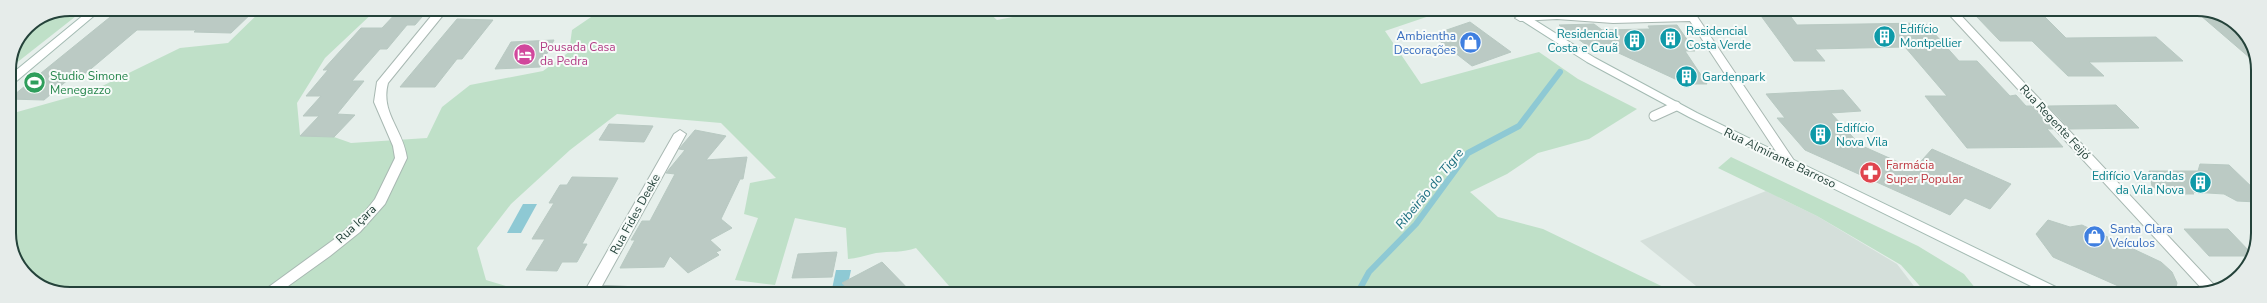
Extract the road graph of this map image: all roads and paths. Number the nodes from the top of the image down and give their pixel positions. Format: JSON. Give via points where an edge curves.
{"nodes":[{"id":1,"x":89,"y":16,"type":"edge"},
{"id":2,"x":437,"y":16,"type":"edge"},
{"id":3,"x":1518,"y":16,"type":"edge"},
{"id":4,"x":1557,"y":16,"type":"edge"},
{"id":5,"x":1557,"y":16,"type":"edge"},
{"id":6,"x":1664,"y":16,"type":"edge"},
{"id":7,"x":1691,"y":16,"type":"edge"},
{"id":8,"x":1956,"y":16,"type":"edge"},
{"id":9,"x":1520,"y":18,"type":"junction"},
{"id":10,"x":16,"y":76,"type":"edge"},
{"id":11,"x":1676,"y":106,"type":"junction"},
{"id":12,"x":1654,"y":116,"type":"dead end"},
{"id":13,"x":680,"y":134,"type":"dead end"},
{"id":14,"x":1789,"y":162,"type":"junction"},
{"id":15,"x":2207,"y":286,"type":"edge"},
{"id":16,"x":276,"y":287,"type":"edge"},
{"id":17,"x":594,"y":287,"type":"edge"},
{"id":18,"x":2045,"y":287,"type":"edge"}],
"edges":[{"from":1,"to":10,"type":"street"},
{"from":2,"to":16,"type":"street","name":"Rua Içara","via":[[383,82],[378,93],[380,106],[395,134],[402,157],[378,205],[347,235]]},
{"from":3,"to":9,"type":"street","name":"Rua Almirante Barroso"},
{"from":4,"to":6,"type":"street","via":[[1613,20]]},
{"from":5,"to":9,"type":"street"},
{"from":7,"to":14,"type":"street"},
{"from":8,"to":15,"type":"street","name":"Rua Regente Feijó"},
{"from":9,"to":11,"type":"street","name":"Rua Almirante Barroso"},
{"from":11,"to":12,"type":"lane"},
{"from":11,"to":14,"type":"street","name":"Rua Almirante Barroso"},
{"from":13,"to":17,"type":"street","name":"Rua Fides Deeke"},
{"from":14,"to":18,"type":"street","name":"Rua Almirante Barroso"}]}
